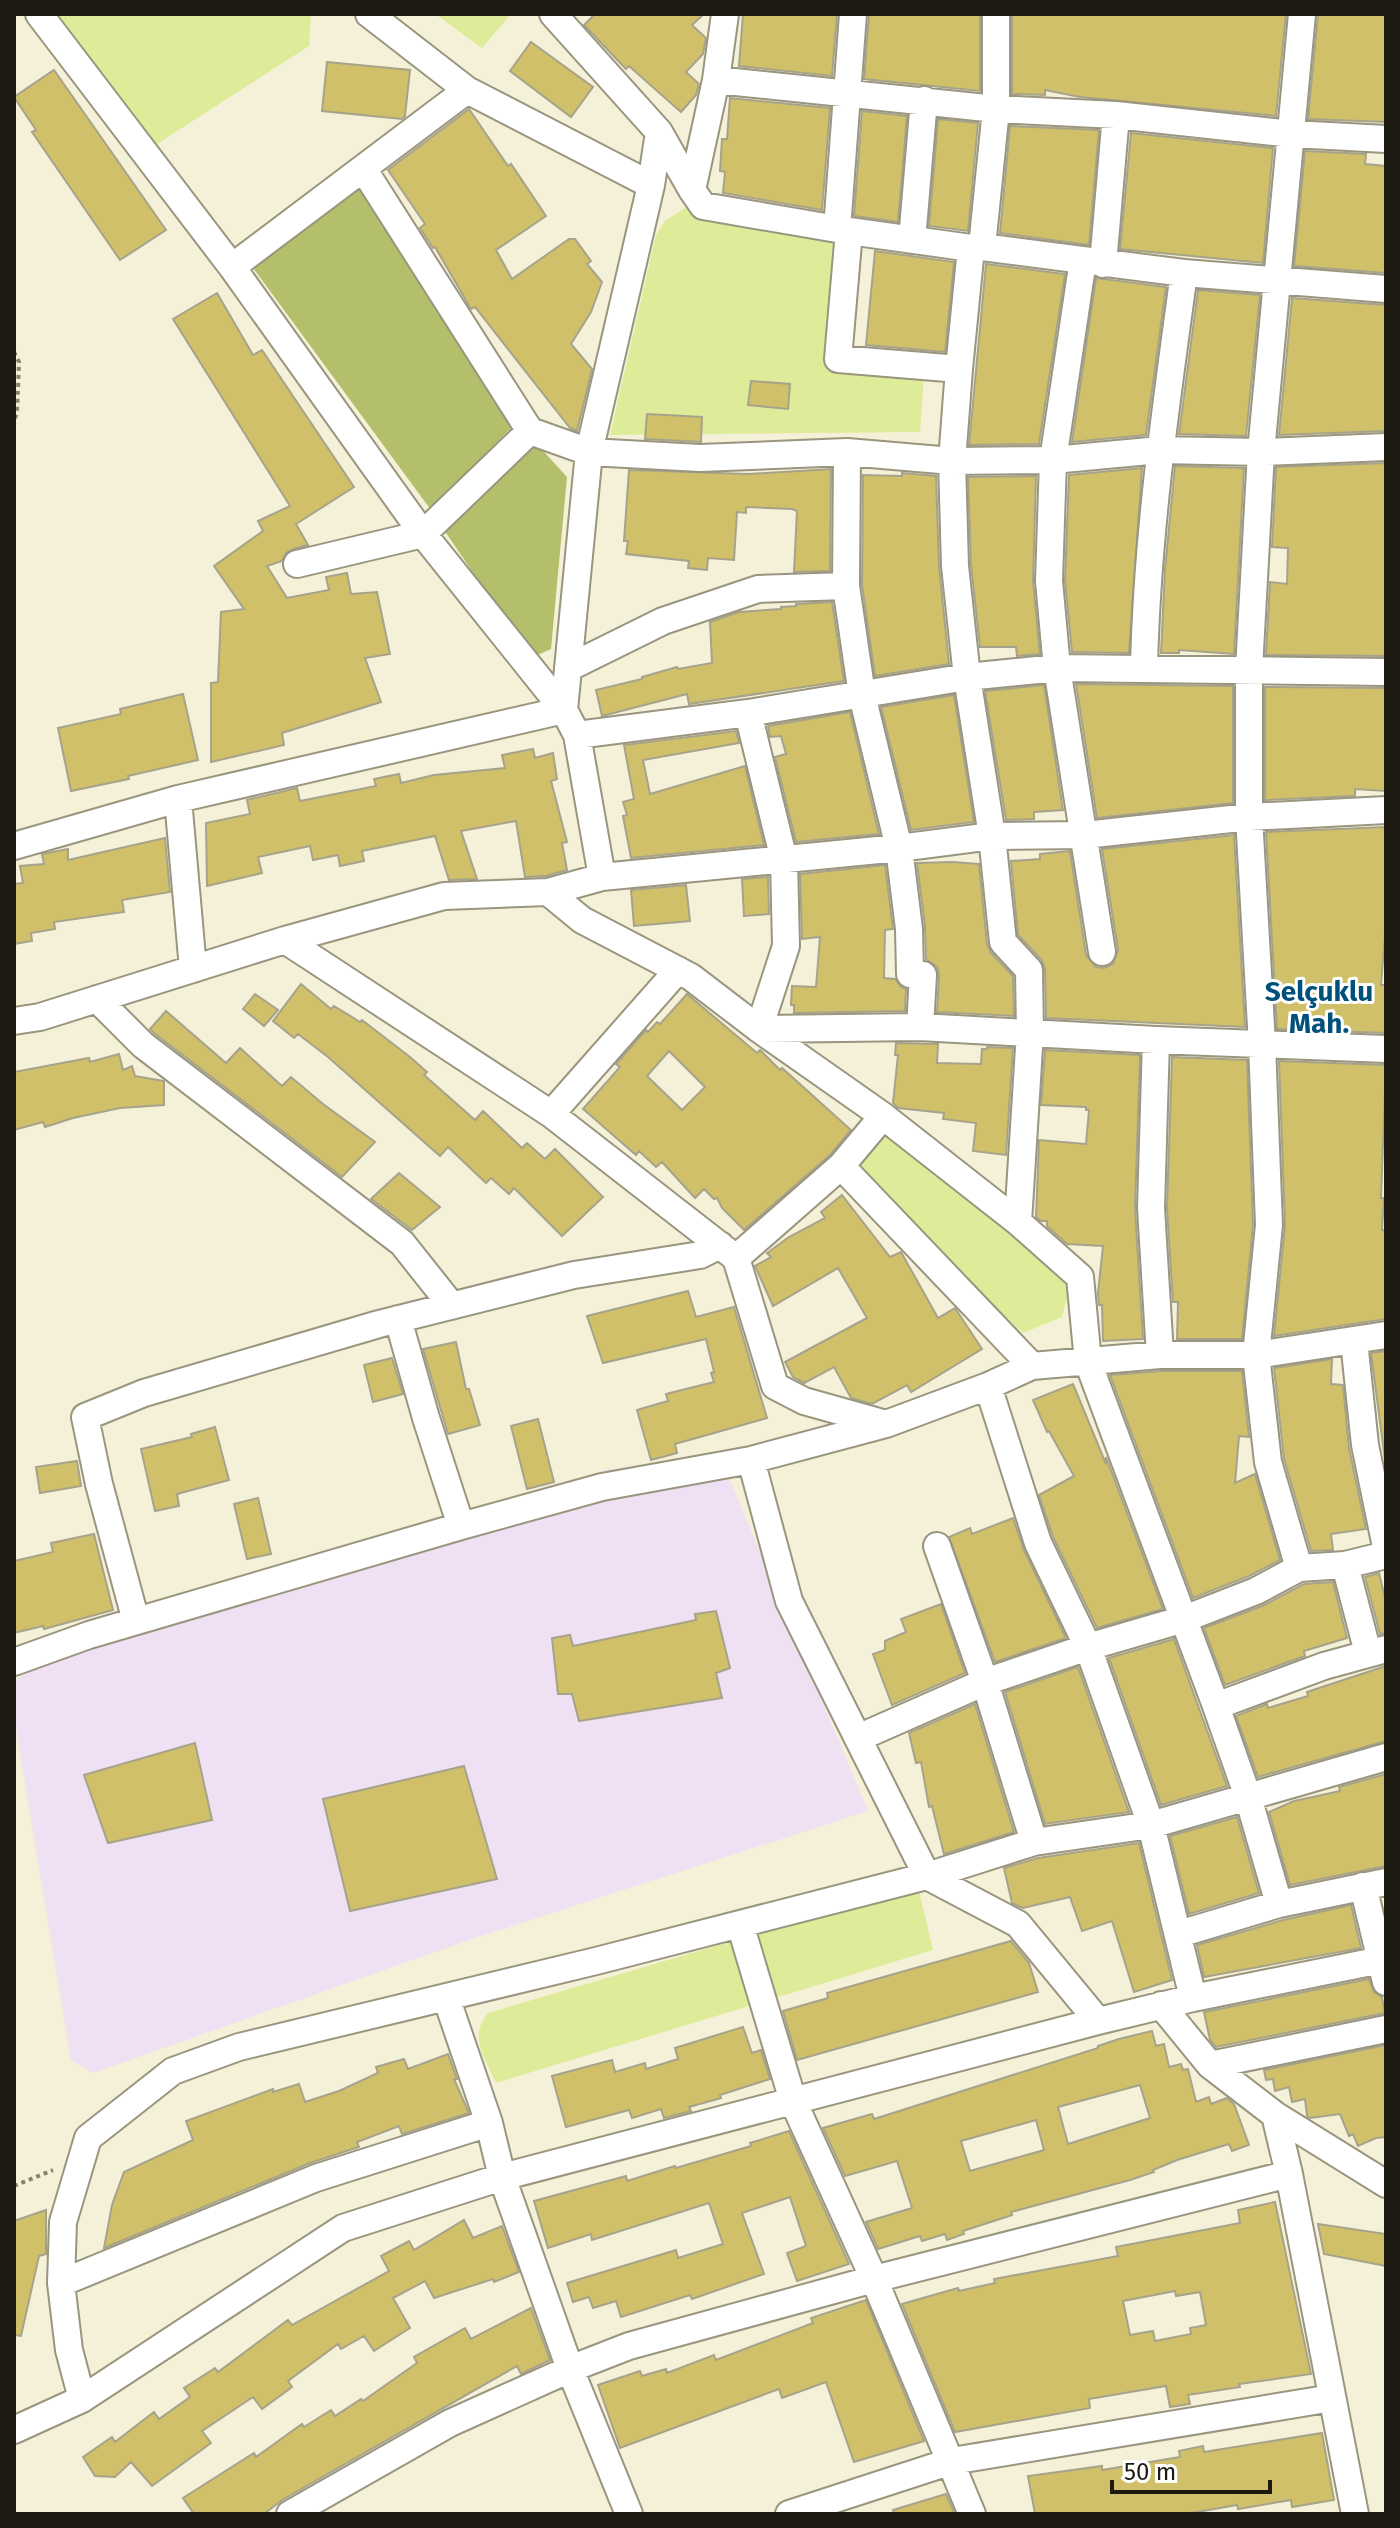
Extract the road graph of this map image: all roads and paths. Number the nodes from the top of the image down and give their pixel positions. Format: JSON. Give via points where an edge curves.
{"nodes":[{"id":1,"x":39,"y":14,"type":"edge"},
{"id":2,"x":369,"y":14,"type":"edge"},
{"id":3,"x":553,"y":14,"type":"edge"},
{"id":4,"x":725,"y":14,"type":"edge"},
{"id":5,"x":853,"y":14,"type":"edge"},
{"id":6,"x":996,"y":14,"type":"edge"},
{"id":7,"x":1302,"y":14,"type":"edge"},
{"id":8,"x":716,"y":80,"type":"junction"},
{"id":9,"x":467,"y":90,"type":"junction"},
{"id":10,"x":849,"y":92,"type":"junction"},
{"id":11,"x":924,"y":100,"type":"junction"},
{"id":12,"x":996,"y":109,"type":"junction"},
{"id":13,"x":1116,"y":115,"type":"junction"},
{"id":14,"x":659,"y":132,"type":"junction"},
{"id":15,"x":1292,"y":134,"type":"junction"},
{"id":16,"x":1386,"y":139,"type":"edge"},
{"id":17,"x":364,"y":170,"type":"junction"},
{"id":18,"x":651,"y":185,"type":"junction"},
{"id":19,"x":692,"y":190,"type":"junction"},
{"id":20,"x":843,"y":230,"type":"junction"},
{"id":21,"x":912,"y":240,"type":"junction"},
{"id":22,"x":977,"y":247,"type":"junction"},
{"id":23,"x":1093,"y":262,"type":"junction"},
{"id":24,"x":232,"y":267,"type":"junction"},
{"id":25,"x":1184,"y":273,"type":"junction"},
{"id":26,"x":1277,"y":282,"type":"junction"},
{"id":27,"x":1386,"y":289,"type":"edge"},
{"id":28,"x":14,"y":352,"type":"edge"},
{"id":29,"x":959,"y":369,"type":"junction"},
{"id":30,"x":14,"y":421,"type":"edge"},
{"id":31,"x":530,"y":431,"type":"junction"},
{"id":32,"x":1386,"y":447,"type":"edge"},
{"id":33,"x":1160,"y":450,"type":"junction"},
{"id":34,"x":589,"y":452,"type":"junction"},
{"id":35,"x":847,"y":452,"type":"junction"},
{"id":36,"x":1261,"y":452,"type":"junction"},
{"id":37,"x":1053,"y":460,"type":"junction"},
{"id":38,"x":952,"y":461,"type":"junction"},
{"id":39,"x":423,"y":534,"type":"junction"},
{"id":40,"x":297,"y":564,"type":"dead end"},
{"id":41,"x":846,"y":586,"type":"junction"},
{"id":42,"x":1144,"y":667,"type":"junction"},
{"id":43,"x":568,"y":668,"type":"junction"},
{"id":44,"x":1057,"y":668,"type":"junction"},
{"id":45,"x":1249,"y":669,"type":"junction"},
{"id":46,"x":1386,"y":672,"type":"edge"},
{"id":47,"x":967,"y":677,"type":"junction"},
{"id":48,"x":862,"y":695,"type":"junction"},
{"id":49,"x":564,"y":710,"type":"junction"},
{"id":50,"x":748,"y":713,"type":"junction"},
{"id":51,"x":577,"y":735,"type":"junction"},
{"id":52,"x":178,"y":799,"type":"junction"},
{"id":53,"x":1386,"y":810,"type":"edge"},
{"id":54,"x":1249,"y":817,"type":"junction"},
{"id":55,"x":1085,"y":835,"type":"junction"},
{"id":56,"x":992,"y":836,"type":"junction"},
{"id":57,"x":14,"y":846,"type":"edge"},
{"id":58,"x":899,"y":848,"type":"junction"},
{"id":59,"x":784,"y":860,"type":"junction"},
{"id":60,"x":602,"y":877,"type":"junction"},
{"id":61,"x":548,"y":892,"type":"junction"},
{"id":62,"x":285,"y":940,"type":"junction"},
{"id":63,"x":1102,"y":952,"type":"dead end"},
{"id":64,"x":193,"y":969,"type":"junction"},
{"id":65,"x":678,"y":970,"type":"junction"},
{"id":66,"x":97,"y":999,"type":"junction"},
{"id":67,"x":14,"y":1021,"type":"edge"},
{"id":68,"x":920,"y":1027,"type":"junction"},
{"id":69,"x":759,"y":1029,"type":"junction"},
{"id":70,"x":1030,"y":1032,"type":"junction"},
{"id":71,"x":1156,"y":1040,"type":"junction"},
{"id":72,"x":1262,"y":1044,"type":"junction"},
{"id":73,"x":1386,"y":1049,"type":"edge"},
{"id":74,"x":551,"y":1114,"type":"junction"},
{"id":75,"x":883,"y":1116,"type":"junction"},
{"id":76,"x":841,"y":1166,"type":"junction"},
{"id":77,"x":1018,"y":1222,"type":"junction"},
{"id":78,"x":728,"y":1251,"type":"junction"},
{"id":79,"x":452,"y":1306,"type":"junction"},
{"id":80,"x":398,"y":1319,"type":"junction"},
{"id":81,"x":1386,"y":1335,"type":"edge"},
{"id":82,"x":1354,"y":1341,"type":"junction"},
{"id":83,"x":1160,"y":1355,"type":"junction"},
{"id":84,"x":1256,"y":1355,"type":"junction"},
{"id":85,"x":1088,"y":1362,"type":"junction"},
{"id":86,"x":1032,"y":1366,"type":"junction"},
{"id":87,"x":988,"y":1386,"type":"junction"},
{"id":88,"x":886,"y":1424,"type":"junction"},
{"id":89,"x":751,"y":1460,"type":"junction"},
{"id":90,"x":461,"y":1526,"type":"junction"},
{"id":91,"x":937,"y":1546,"type":"dead end"},
{"id":92,"x":1386,"y":1547,"type":"edge"},
{"id":93,"x":1386,"y":1555,"type":"edge"},
{"id":94,"x":1345,"y":1565,"type":"junction"},
{"id":95,"x":1299,"y":1568,"type":"junction"},
{"id":96,"x":1184,"y":1619,"type":"junction"},
{"id":97,"x":136,"y":1621,"type":"junction"},
{"id":98,"x":1088,"y":1647,"type":"junction"},
{"id":99,"x":1377,"y":1651,"type":"edge"},
{"id":100,"x":14,"y":1662,"type":"edge"},
{"id":101,"x":985,"y":1682,"type":"junction"},
{"id":102,"x":1216,"y":1706,"type":"junction"},
{"id":103,"x":858,"y":1738,"type":"junction"},
{"id":104,"x":1386,"y":1757,"type":"edge"},
{"id":105,"x":1248,"y":1797,"type":"junction"},
{"id":106,"x":1151,"y":1825,"type":"junction"},
{"id":107,"x":1034,"y":1842,"type":"junction"},
{"id":108,"x":927,"y":1876,"type":"junction"},
{"id":109,"x":1375,"y":1884,"type":"edge"},
{"id":110,"x":1279,"y":1904,"type":"junction"},
{"id":111,"x":740,"y":1924,"type":"junction"},
{"id":112,"x":1179,"y":1934,"type":"junction"},
{"id":113,"x":1384,"y":1967,"type":"edge"},
{"id":114,"x":446,"y":1997,"type":"junction"},
{"id":115,"x":1193,"y":1998,"type":"junction"},
{"id":116,"x":1161,"y":2005,"type":"junction"},
{"id":117,"x":1098,"y":2021,"type":"junction"},
{"id":118,"x":1386,"y":2029,"type":"edge"},
{"id":119,"x":1210,"y":2065,"type":"junction"},
{"id":120,"x":793,"y":2101,"type":"junction"},
{"id":121,"x":1275,"y":2115,"type":"junction"},
{"id":122,"x":489,"y":2123,"type":"junction"},
{"id":123,"x":81,"y":2159,"type":"junction"},
{"id":124,"x":1289,"y":2174,"type":"junction"},
{"id":125,"x":502,"y":2177,"type":"junction"},
{"id":126,"x":1386,"y":2184,"type":"edge"},
{"id":127,"x":14,"y":2186,"type":"edge"},
{"id":128,"x":874,"y":2279,"type":"junction"},
{"id":129,"x":61,"y":2283,"type":"junction"},
{"id":130,"x":570,"y":2369,"type":"junction"},
{"id":131,"x":1332,"y":2398,"type":"junction"},
{"id":132,"x":82,"y":2399,"type":"junction"},
{"id":133,"x":14,"y":2430,"type":"edge"},
{"id":134,"x":952,"y":2461,"type":"junction"},
{"id":135,"x":290,"y":2514,"type":"edge"},
{"id":136,"x":629,"y":2514,"type":"edge"},
{"id":137,"x":789,"y":2514,"type":"edge"},
{"id":138,"x":972,"y":2514,"type":"edge"},
{"id":139,"x":1355,"y":2514,"type":"edge"}],
"edges":[{"from":1,"to":24,"type":"street"},
{"from":2,"to":9,"type":"street"},
{"from":3,"to":14,"type":"street"},
{"from":4,"to":8,"type":"street"},
{"from":5,"to":10,"type":"street"},
{"from":6,"to":12,"type":"street"},
{"from":7,"to":15,"type":"street"},
{"from":8,"to":10,"type":"street"},
{"from":8,"to":19,"type":"street"},
{"from":9,"to":17,"type":"street"},
{"from":9,"to":18,"type":"street"},
{"from":10,"to":11,"type":"street"},
{"from":10,"to":20,"type":"street"},
{"from":11,"to":12,"type":"street"},
{"from":11,"to":21,"type":"street"},
{"from":12,"to":13,"type":"street"},
{"from":12,"to":22,"type":"street"},
{"from":13,"to":15,"type":"street"},
{"from":13,"to":23,"type":"street"},
{"from":14,"to":18,"type":"street"},
{"from":14,"to":19,"type":"street"},
{"from":15,"to":16,"type":"street"},
{"from":15,"to":26,"type":"street"},
{"from":17,"to":24,"type":"street"},
{"from":17,"to":31,"type":"street"},
{"from":18,"to":34,"type":"street"},
{"from":19,"to":20,"type":"street","via":[[703,206]]},
{"from":20,"to":21,"type":"street"},
{"from":20,"to":29,"type":"street","via":[[838,359]]},
{"from":21,"to":22,"type":"street"},
{"from":22,"to":23,"type":"street"},
{"from":22,"to":29,"type":"street"},
{"from":23,"to":25,"type":"street"},
{"from":23,"to":37,"type":"street"},
{"from":24,"to":39,"type":"street"},
{"from":25,"to":26,"type":"street"},
{"from":25,"to":33,"type":"street"},
{"from":26,"to":27,"type":"street"},
{"from":26,"to":36,"type":"street"},
{"from":28,"to":30,"type":"path","via":[[19,362]]},
{"from":29,"to":38,"type":"street"},
{"from":31,"to":34,"type":"street"},
{"from":31,"to":39,"type":"street"},
{"from":32,"to":36,"type":"street"},
{"from":33,"to":36,"type":"street"},
{"from":33,"to":37,"type":"street"},
{"from":33,"to":42,"type":"street","via":[[1146,584]]},
{"from":34,"to":35,"type":"street","via":[[700,458]]},
{"from":34,"to":43,"type":"street"},
{"from":35,"to":38,"type":"street"},
{"from":35,"to":41,"type":"street"},
{"from":36,"to":45,"type":"street"},
{"from":37,"to":38,"type":"street"},
{"from":37,"to":44,"type":"street","via":[[1049,581]]},
{"from":38,"to":47,"type":"street","via":[[955,566]]},
{"from":39,"to":40,"type":"street"},
{"from":39,"to":49,"type":"street"},
{"from":41,"to":43,"type":"street","via":[[758,589],[663,621]]},
{"from":41,"to":48,"type":"street"},
{"from":42,"to":44,"type":"street"},
{"from":42,"to":45,"type":"street"},
{"from":43,"to":49,"type":"street"},
{"from":44,"to":47,"type":"street"},
{"from":44,"to":55,"type":"street"},
{"from":45,"to":46,"type":"street"},
{"from":45,"to":54,"type":"street"},
{"from":47,"to":48,"type":"street"},
{"from":47,"to":56,"type":"street"},
{"from":48,"to":50,"type":"street"},
{"from":48,"to":58,"type":"street"},
{"from":49,"to":51,"type":"street"},
{"from":49,"to":52,"type":"street"},
{"from":50,"to":51,"type":"street"},
{"from":50,"to":59,"type":"street"},
{"from":51,"to":60,"type":"street"},
{"from":52,"to":57,"type":"street"},
{"from":52,"to":64,"type":"street"},
{"from":53,"to":54,"type":"street"},
{"from":54,"to":55,"type":"street"},
{"from":54,"to":72,"type":"street"},
{"from":55,"to":56,"type":"street"},
{"from":55,"to":63,"type":"street"},
{"from":56,"to":58,"type":"street"},
{"from":56,"to":70,"type":"street","via":[[1003,942],[1029,970]]},
{"from":58,"to":59,"type":"street"},
{"from":58,"to":68,"type":"street","via":[[910,974],[923,975]]},
{"from":59,"to":60,"type":"street"},
{"from":59,"to":69,"type":"street","via":[[786,946]]},
{"from":60,"to":61,"type":"street"},
{"from":61,"to":62,"type":"street","via":[[444,896]]},
{"from":61,"to":65,"type":"street","via":[[582,920]]},
{"from":62,"to":64,"type":"street"},
{"from":62,"to":74,"type":"street"},
{"from":64,"to":66,"type":"street"},
{"from":65,"to":69,"type":"street"},
{"from":65,"to":74,"type":"street"},
{"from":66,"to":67,"type":"street"},
{"from":66,"to":79,"type":"street","via":[[143,1045],[402,1243]]},
{"from":68,"to":69,"type":"street"},
{"from":68,"to":70,"type":"street"},
{"from":69,"to":75,"type":"street"},
{"from":70,"to":71,"type":"street"},
{"from":70,"to":77,"type":"street"},
{"from":71,"to":72,"type":"street"},
{"from":71,"to":83,"type":"street","via":[[1151,1208]]},
{"from":72,"to":73,"type":"street"},
{"from":72,"to":84,"type":"street","via":[[1269,1225]]},
{"from":74,"to":78,"type":"street"},
{"from":75,"to":76,"type":"street"},
{"from":75,"to":77,"type":"street"},
{"from":76,"to":78,"type":"street"},
{"from":76,"to":86,"type":"street"},
{"from":77,"to":85,"type":"street","via":[[1080,1277]]},
{"from":78,"to":79,"type":"street","via":[[574,1275]]},
{"from":78,"to":88,"type":"street","via":[[775,1386],[804,1401]]},
{"from":79,"to":80,"type":"street"},
{"from":80,"to":90,"type":"street"},
{"from":80,"to":97,"type":"street","via":[[144,1393],[85,1417]]},
{"from":81,"to":82,"type":"street"},
{"from":82,"to":84,"type":"street"},
{"from":82,"to":92,"type":"street","via":[[1365,1445]]},
{"from":83,"to":84,"type":"street"},
{"from":83,"to":85,"type":"street"},
{"from":84,"to":95,"type":"street","via":[[1268,1462]]},
{"from":85,"to":86,"type":"street"},
{"from":85,"to":96,"type":"street"},
{"from":86,"to":87,"type":"street"},
{"from":87,"to":88,"type":"street"},
{"from":87,"to":98,"type":"street","via":[[1038,1543]]},
{"from":88,"to":89,"type":"street"},
{"from":89,"to":90,"type":"street","via":[[602,1487]]},
{"from":89,"to":103,"type":"street","via":[[789,1601]]},
{"from":90,"to":97,"type":"street"},
{"from":91,"to":101,"type":"street"},
{"from":93,"to":94,"type":"street"},
{"from":94,"to":95,"type":"street"},
{"from":94,"to":99,"type":"street"},
{"from":95,"to":96,"type":"street"},
{"from":96,"to":98,"type":"street"},
{"from":96,"to":102,"type":"street"},
{"from":97,"to":100,"type":"street"},
{"from":98,"to":101,"type":"street"},
{"from":98,"to":106,"type":"street"},
{"from":99,"to":102,"type":"street"},
{"from":101,"to":103,"type":"street"},
{"from":101,"to":107,"type":"street"},
{"from":102,"to":105,"type":"street"},
{"from":103,"to":108,"type":"street"},
{"from":104,"to":105,"type":"street"},
{"from":105,"to":106,"type":"street"},
{"from":105,"to":110,"type":"street"},
{"from":106,"to":107,"type":"street"},
{"from":106,"to":112,"type":"street"},
{"from":107,"to":108,"type":"street"},
{"from":108,"to":111,"type":"street"},
{"from":108,"to":117,"type":"street","via":[[1018,1924]]},
{"from":109,"to":110,"type":"street"},
{"from":109,"to":113,"type":"street"},
{"from":110,"to":112,"type":"street"},
{"from":111,"to":114,"type":"street"},
{"from":111,"to":120,"type":"street"},
{"from":112,"to":115,"type":"street"},
{"from":113,"to":115,"type":"street"},
{"from":114,"to":122,"type":"street"},
{"from":114,"to":123,"type":"street","via":[[239,2047],[173,2071],[88,2138]]},
{"from":115,"to":116,"type":"street"},
{"from":116,"to":117,"type":"street"},
{"from":116,"to":119,"type":"street"},
{"from":117,"to":120,"type":"street"},
{"from":118,"to":119,"type":"street"},
{"from":119,"to":121,"type":"street"},
{"from":120,"to":125,"type":"street"},
{"from":120,"to":128,"type":"street"},
{"from":121,"to":124,"type":"street"},
{"from":121,"to":126,"type":"street"},
{"from":122,"to":125,"type":"street"},
{"from":122,"to":129,"type":"street","via":[[316,2178]]},
{"from":123,"to":127,"type":"path"},
{"from":123,"to":129,"type":"street","via":[[63,2222]]},
{"from":124,"to":128,"type":"street"},
{"from":124,"to":131,"type":"street"},
{"from":125,"to":130,"type":"street"},
{"from":125,"to":132,"type":"street","via":[[343,2228]]},
{"from":128,"to":130,"type":"street","via":[[629,2346]]},
{"from":128,"to":134,"type":"street"},
{"from":129,"to":132,"type":"street","via":[[69,2350]]},
{"from":130,"to":135,"type":"street","via":[[450,2423]]},
{"from":130,"to":136,"type":"street"},
{"from":131,"to":134,"type":"street"},
{"from":131,"to":139,"type":"street"},
{"from":132,"to":133,"type":"street"},
{"from":134,"to":137,"type":"street"},
{"from":134,"to":138,"type":"street"}]}
